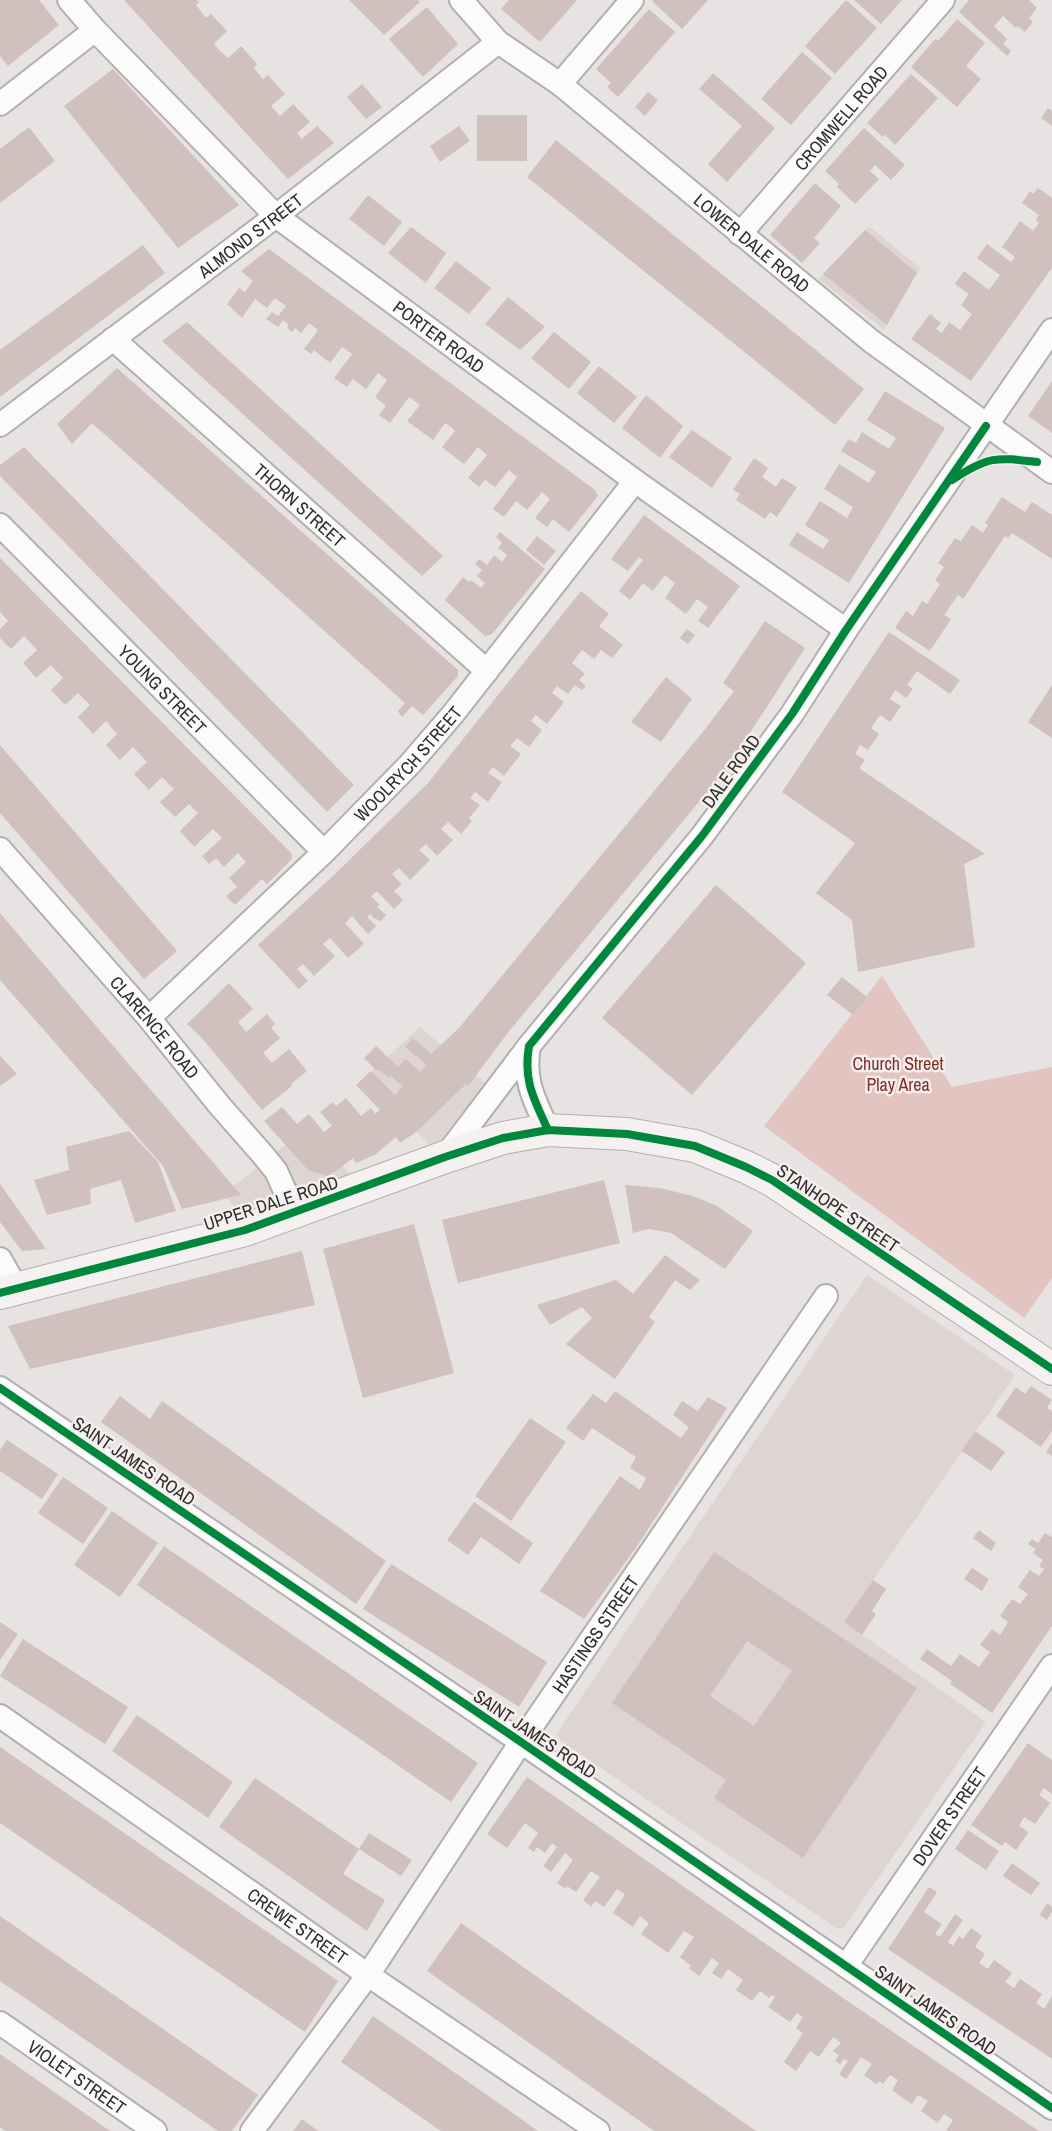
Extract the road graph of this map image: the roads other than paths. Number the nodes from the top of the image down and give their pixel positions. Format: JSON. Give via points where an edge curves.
{"nodes":[{"id":1,"x":69,"y":0,"type":"edge"},
{"id":2,"x":461,"y":0,"type":"edge"},
{"id":3,"x":632,"y":0,"type":"edge"},
{"id":4,"x":943,"y":0,"type":"edge"},
{"id":5,"x":95,"y":30,"type":"junction"},
{"id":6,"x":498,"y":42,"type":"junction"},
{"id":7,"x":560,"y":84,"type":"junction"},
{"id":8,"x":0,"y":104,"type":"edge"},
{"id":9,"x":276,"y":216,"type":"junction"},
{"id":10,"x":740,"y":234,"type":"junction"},
{"id":11,"x":1052,"y":330,"type":"edge"},
{"id":12,"x":113,"y":339,"type":"junction"},
{"id":13,"x":0,"y":425,"type":"edge"},
{"id":14,"x":986,"y":426,"type":"junction"},
{"id":15,"x":1052,"y":472,"type":"edge"},
{"id":16,"x":635,"y":481,"type":"junction"},
{"id":17,"x":0,"y":525,"type":"edge"},
{"id":18,"x":846,"y":630,"type":"junction"},
{"id":19,"x":487,"y":671,"type":"junction"},
{"id":20,"x":0,"y":849,"type":"edge"},
{"id":21,"x":324,"y":852,"type":"junction"},
{"id":22,"x":149,"y":1018,"type":"junction"},
{"id":23,"x":529,"y":1046,"type":"junction"},
{"id":24,"x":548,"y":1130,"type":"junction"},
{"id":25,"x":445,"y":1157,"type":"junction"},
{"id":26,"x":295,"y":1213,"type":"junction"},
{"id":27,"x":0,"y":1259,"type":"edge"},
{"id":28,"x":8,"y":1291,"type":"edge"},
{"id":29,"x":826,"y":1296,"type":"dead end"},
{"id":30,"x":1052,"y":1369,"type":"edge"},
{"id":31,"x":0,"y":1388,"type":"edge"},
{"id":32,"x":1052,"y":1666,"type":"edge"},
{"id":33,"x":0,"y":1716,"type":"edge"},
{"id":34,"x":521,"y":1742,"type":"junction"},
{"id":35,"x":846,"y":1966,"type":"junction"},
{"id":36,"x":368,"y":1975,"type":"junction"},
{"id":37,"x":0,"y":2023,"type":"edge"},
{"id":38,"x":1052,"y":2108,"type":"edge"},
{"id":39,"x":155,"y":2131,"type":"edge"},
{"id":40,"x":252,"y":2131,"type":"edge"},
{"id":41,"x":598,"y":2131,"type":"edge"}],
"edges":[{"from":1,"to":5,"type":"street","name":"PORTER ROAD"},
{"from":2,"to":6,"type":"street","name":"LOWER DALE ROAD"},
{"from":3,"to":7,"type":"street"},
{"from":4,"to":10,"type":"street","name":"CROMWELL ROAD"},
{"from":5,"to":8,"type":"street"},
{"from":5,"to":9,"type":"street","name":"PORTER ROAD"},
{"from":6,"to":7,"type":"street","name":"LOWER DALE ROAD"},
{"from":6,"to":9,"type":"street","name":"ALMOND STREET"},
{"from":7,"to":10,"type":"street","name":"LOWER DALE ROAD"},
{"from":9,"to":12,"type":"street","name":"ALMOND STREET"},
{"from":9,"to":16,"type":"street","name":"PORTER ROAD"},
{"from":10,"to":14,"type":"street","name":"LOWER DALE ROAD","via":[[872,341]]},
{"from":11,"to":14,"type":"street","name":"DALE ROAD"},
{"from":12,"to":13,"type":"street","name":"ALMOND STREET"},
{"from":12,"to":19,"type":"street","name":"THORN STREET"},
{"from":14,"to":15,"type":"street","name":"LOWER DALE ROAD"},
{"from":14,"to":18,"type":"street","name":"DALE ROAD"},
{"from":16,"to":18,"type":"street","name":"PORTER ROAD"},
{"from":16,"to":19,"type":"street","name":"WOOLRYCH STREET"},
{"from":17,"to":21,"type":"street","name":"YOUNG STREET"},
{"from":18,"to":23,"type":"street","name":"DALE ROAD","via":[[792,714],[702,836]]},
{"from":19,"to":21,"type":"street","name":"WOOLRYCH STREET","via":[[417,756]]},
{"from":20,"to":22,"type":"street","name":"CLARENCE ROAD"},
{"from":21,"to":22,"type":"street","name":"WOOLRYCH STREET"},
{"from":22,"to":26,"type":"street","name":"CLARENCE ROAD","via":[[276,1171]]},
{"from":23,"to":24,"type":"street","via":[[529,1083]]},
{"from":23,"to":25,"type":"street","name":"DALE ROAD"},
{"from":24,"to":25,"type":"street","name":"UPPER DALE ROAD","via":[[503,1138]]},
{"from":24,"to":30,"type":"street","name":"STANHOPE STREET","via":[[627,1134],[695,1146],[746,1167],[772,1180]]},
{"from":25,"to":26,"type":"street","name":"UPPER DALE ROAD"},
{"from":26,"to":28,"type":"street","name":"UPPER DALE ROAD","via":[[245,1230]]},
{"from":27,"to":28,"type":"street"},
{"from":29,"to":34,"type":"street","name":"HASTINGS STREET"},
{"from":31,"to":34,"type":"street","name":"SAINT JAMES ROAD"},
{"from":32,"to":35,"type":"street","name":"DOVER STREET"},
{"from":33,"to":36,"type":"street","name":"CREWE STREET"},
{"from":34,"to":35,"type":"street","name":"SAINT JAMES ROAD"},
{"from":34,"to":36,"type":"street","name":"HASTINGS STREET"},
{"from":35,"to":38,"type":"street","name":"SAINT JAMES ROAD"},
{"from":36,"to":40,"type":"street","name":"HASTINGS STREET"},
{"from":36,"to":41,"type":"street","name":"CREWE STREET"},
{"from":37,"to":39,"type":"street","name":"VIOLET STREET"}]}
